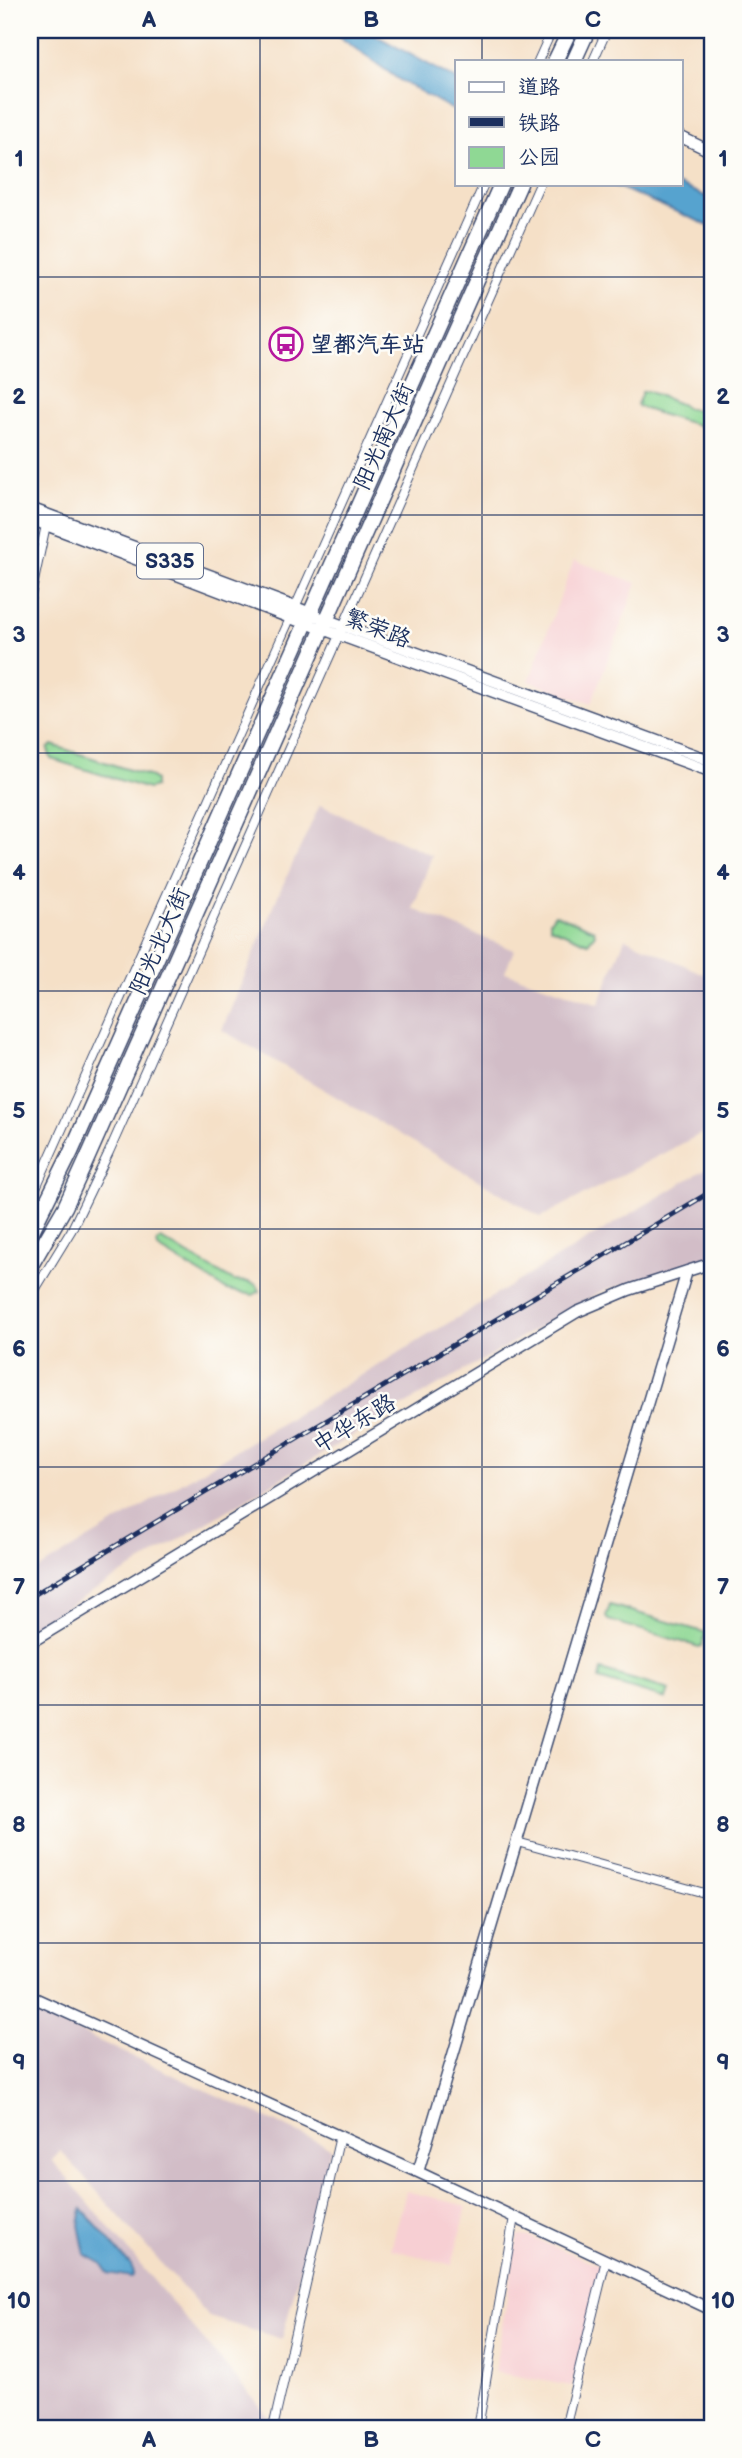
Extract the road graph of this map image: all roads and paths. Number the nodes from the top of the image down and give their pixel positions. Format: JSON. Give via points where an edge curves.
{"nodes":[{"id":1,"x":552,"y":30,"type":"edge"},
{"id":2,"x":569,"y":30,"type":"edge"},
{"id":3,"x":588,"y":30,"type":"edge"},
{"id":4,"x":607,"y":30,"type":"edge"},
{"id":5,"x":538,"y":60,"type":"edge"},
{"id":6,"x":555,"y":60,"type":"edge"},
{"id":7,"x":574,"y":60,"type":"edge"},
{"id":8,"x":593,"y":60,"type":"edge"},
{"id":9,"x":682,"y":137,"type":"edge"},
{"id":10,"x":712,"y":152,"type":"edge"},
{"id":11,"x":483,"y":186,"type":"edge"},
{"id":12,"x":500,"y":186,"type":"edge"},
{"id":13,"x":519,"y":186,"type":"edge"},
{"id":14,"x":539,"y":186,"type":"edge"},
{"id":15,"x":30,"y":509,"type":"edge"},
{"id":16,"x":30,"y":518,"type":"edge"},
{"id":17,"x":46,"y":524,"type":"junction"},
{"id":18,"x":30,"y":600,"type":"edge"},
{"id":19,"x":293,"y":613,"type":"junction"},
{"id":20,"x":309,"y":619,"type":"junction"},
{"id":21,"x":324,"y":624,"type":"junction"},
{"id":22,"x":340,"y":630,"type":"junction"},
{"id":23,"x":712,"y":761,"type":"edge"},
{"id":24,"x":712,"y":772,"type":"edge"},
{"id":25,"x":30,"y":1201,"type":"edge"},
{"id":26,"x":30,"y":1235,"type":"edge"},
{"id":27,"x":712,"y":1263,"type":"edge"},
{"id":28,"x":30,"y":1267,"type":"edge"},
{"id":29,"x":687,"y":1271,"type":"junction"},
{"id":30,"x":30,"y":1298,"type":"edge"},
{"id":31,"x":30,"y":1643,"type":"edge"},
{"id":32,"x":517,"y":1842,"type":"junction"},
{"id":33,"x":712,"y":1895,"type":"edge"},
{"id":34,"x":30,"y":1996,"type":"edge"},
{"id":35,"x":340,"y":2136,"type":"junction"},
{"id":36,"x":418,"y":2172,"type":"junction"},
{"id":37,"x":514,"y":2217,"type":"junction"},
{"id":38,"x":606,"y":2260,"type":"junction"},
{"id":39,"x":712,"y":2310,"type":"edge"},
{"id":40,"x":273,"y":2428,"type":"edge"},
{"id":41,"x":478,"y":2428,"type":"edge"},
{"id":42,"x":565,"y":2428,"type":"edge"}],
"edges":[{"from":1,"to":5,"type":"street"},
{"from":2,"to":6,"type":"highway"},
{"from":3,"to":7,"type":"highway"},
{"from":4,"to":8,"type":"street"},
{"from":9,"to":10,"type":"street"},
{"from":11,"to":19,"type":"street"},
{"from":12,"to":20,"type":"highway","name":"阳光南大街"},
{"from":13,"to":21,"type":"highway","name":"阳光南大街"},
{"from":14,"to":22,"type":"street"},
{"from":15,"to":19,"type":"main road","name":"繁荣路","number":"S335"},
{"from":16,"to":17,"type":"main road","name":"繁荣路","number":"S335"},
{"from":17,"to":18,"type":"street"},
{"from":17,"to":19,"type":"main road","name":"繁荣路","number":"S335"},
{"from":19,"to":20,"type":"main road","name":"繁荣路","number":"S335"},
{"from":19,"to":25,"type":"street"},
{"from":20,"to":21,"type":"street","name":"繁荣路"},
{"from":20,"to":26,"type":"highway","name":"阳光北大街"},
{"from":21,"to":22,"type":"street","name":"繁荣路"},
{"from":21,"to":28,"type":"highway","name":"阳光北大街","via":[[65,1206]]},
{"from":22,"to":23,"type":"street","name":"繁荣路"},
{"from":22,"to":24,"type":"street","name":"繁荣路"},
{"from":22,"to":30,"type":"street","via":[[87,1198]]},
{"from":27,"to":29,"type":"street","name":"中华东路"},
{"from":29,"to":31,"type":"street","name":"中华东路","via":[[578,1312]]},
{"from":29,"to":32,"type":"street"},
{"from":32,"to":33,"type":"street"},
{"from":32,"to":36,"type":"street"},
{"from":34,"to":35,"type":"street"},
{"from":35,"to":36,"type":"street"},
{"from":35,"to":40,"type":"street"},
{"from":36,"to":37,"type":"street"},
{"from":37,"to":38,"type":"street"},
{"from":37,"to":41,"type":"street"},
{"from":38,"to":39,"type":"street"},
{"from":38,"to":42,"type":"street"}]}
